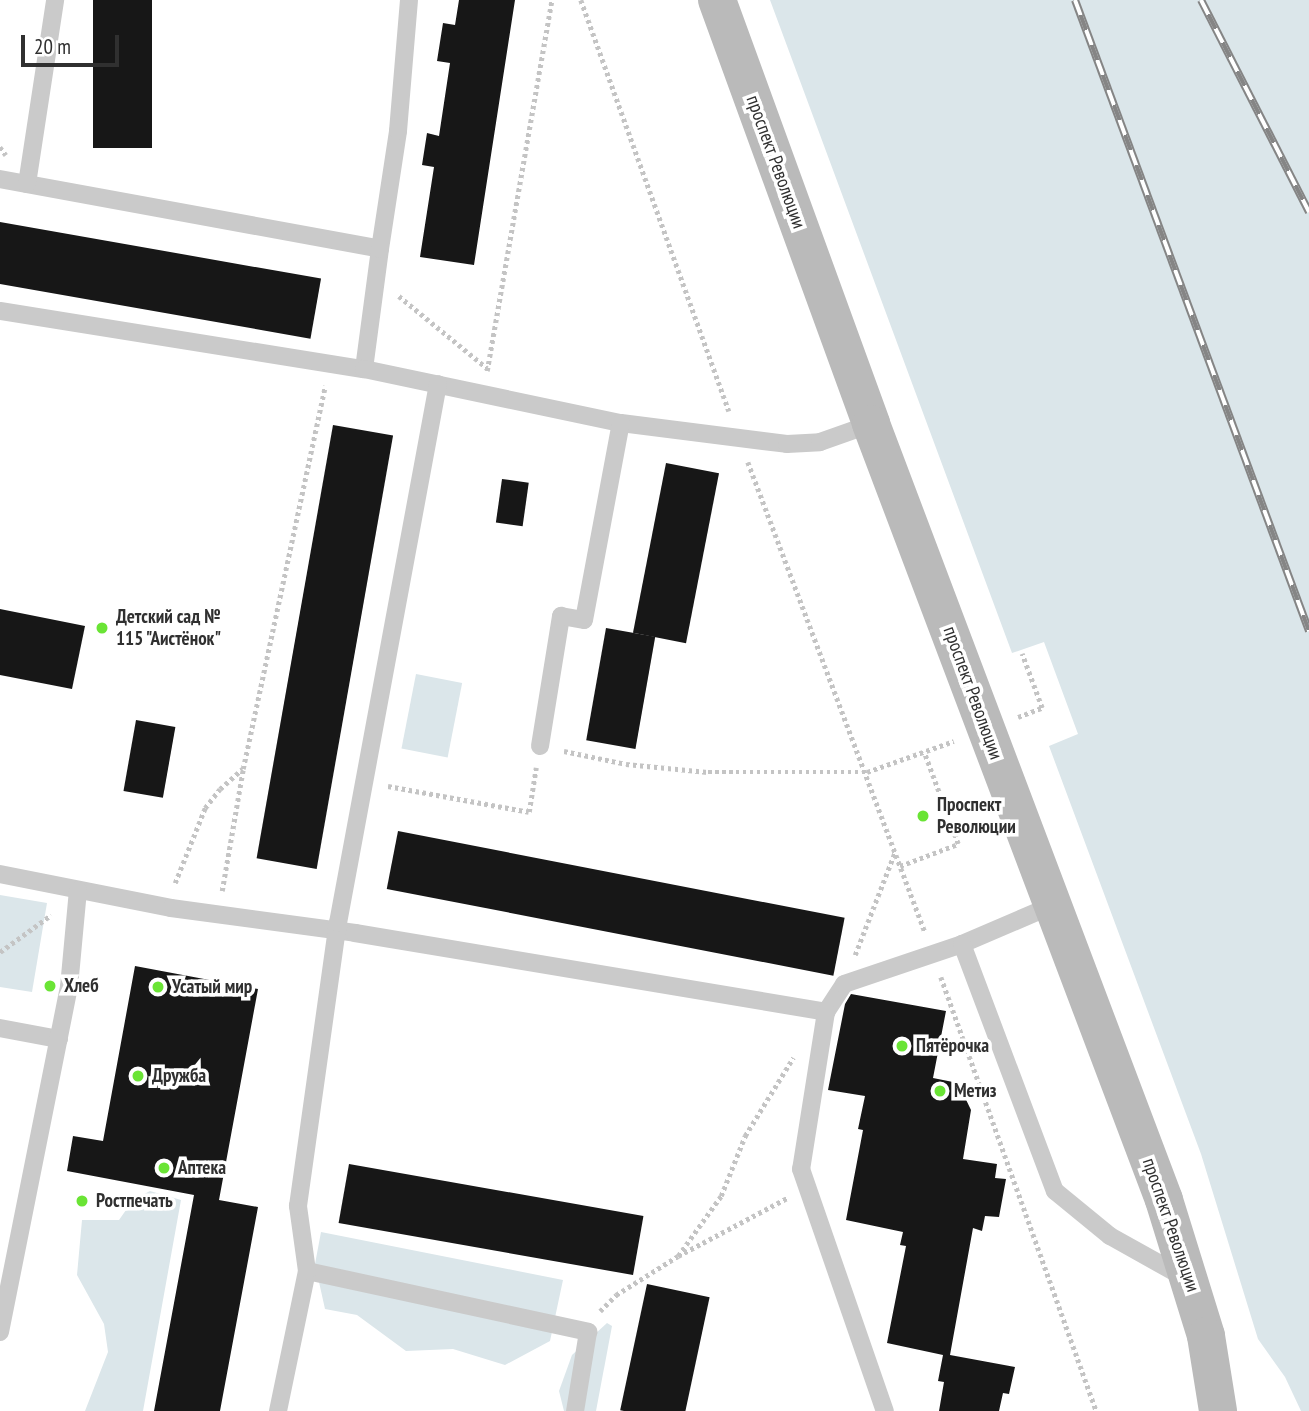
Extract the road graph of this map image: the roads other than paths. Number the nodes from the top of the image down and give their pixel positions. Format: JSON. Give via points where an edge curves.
{"nodes":[{"id":1,"x":55,"y":0,"type":"edge"},
{"id":2,"x":409,"y":0,"type":"edge"},
{"id":3,"x":717,"y":0,"type":"edge"},
{"id":4,"x":0,"y":179,"type":"edge"},
{"id":5,"x":27,"y":184,"type":"junction"},
{"id":6,"x":380,"y":249,"type":"junction"},
{"id":7,"x":0,"y":311,"type":"edge"},
{"id":8,"x":364,"y":369,"type":"junction"},
{"id":9,"x":438,"y":384,"type":"junction"},
{"id":10,"x":621,"y":423,"type":"junction"},
{"id":11,"x":872,"y":424,"type":"junction"},
{"id":12,"x":540,"y":746,"type":"road end"},
{"id":13,"x":0,"y":874,"type":"edge"},
{"id":14,"x":78,"y":893,"type":"junction"},
{"id":15,"x":1053,"y":905,"type":"junction"},
{"id":16,"x":337,"y":931,"type":"junction"},
{"id":17,"x":962,"y":944,"type":"junction"},
{"id":18,"x":826,"y":1012,"type":"junction"},
{"id":19,"x":0,"y":1028,"type":"edge"},
{"id":20,"x":60,"y":1039,"type":"junction"},
{"id":21,"x":307,"y":1270,"type":"junction"},
{"id":22,"x":1191,"y":1281,"type":"junction"},
{"id":23,"x":4,"y":1286,"type":"edge"},
{"id":24,"x":0,"y":1332,"type":"edge"},
{"id":25,"x":1217,"y":1401,"type":"edge"},
{"id":26,"x":278,"y":1411,"type":"edge"},
{"id":27,"x":575,"y":1411,"type":"edge"},
{"id":28,"x":885,"y":1411,"type":"edge"}],
"edges":[{"from":1,"to":5,"type":"lane"},
{"from":2,"to":6,"type":"lane","via":[[398,131]]},
{"from":3,"to":11,"type":"main road","name":"проспект Революции"},
{"from":4,"to":5,"type":"lane"},
{"from":5,"to":6,"type":"lane"},
{"from":6,"to":8,"type":"lane"},
{"from":7,"to":8,"type":"lane"},
{"from":8,"to":9,"type":"lane"},
{"from":9,"to":10,"type":"lane"},
{"from":9,"to":16,"type":"lane"},
{"from":10,"to":11,"type":"lane","via":[[804,445]]},
{"from":10,"to":12,"type":"lane","via":[[584,620],[561,616]]},
{"from":11,"to":15,"type":"main road","name":"проспект Революции"},
{"from":13,"to":14,"type":"lane"},
{"from":14,"to":16,"type":"lane"},
{"from":14,"to":20,"type":"lane"},
{"from":15,"to":17,"type":"lane"},
{"from":15,"to":22,"type":"main road","name":"проспект Революции"},
{"from":16,"to":18,"type":"lane"},
{"from":16,"to":21,"type":"lane","via":[[298,1206]]},
{"from":17,"to":18,"type":"lane","via":[[844,984]]},
{"from":17,"to":22,"type":"lane","via":[[1055,1191],[1110,1236]]},
{"from":18,"to":28,"type":"lane","via":[[801,1169]]},
{"from":19,"to":20,"type":"lane"},
{"from":20,"to":23,"type":"lane"},
{"from":21,"to":26,"type":"lane"},
{"from":21,"to":27,"type":"lane","via":[[588,1332]]},
{"from":22,"to":25,"type":"main road","name":"проспект Революции"},
{"from":23,"to":24,"type":"lane"}]}
